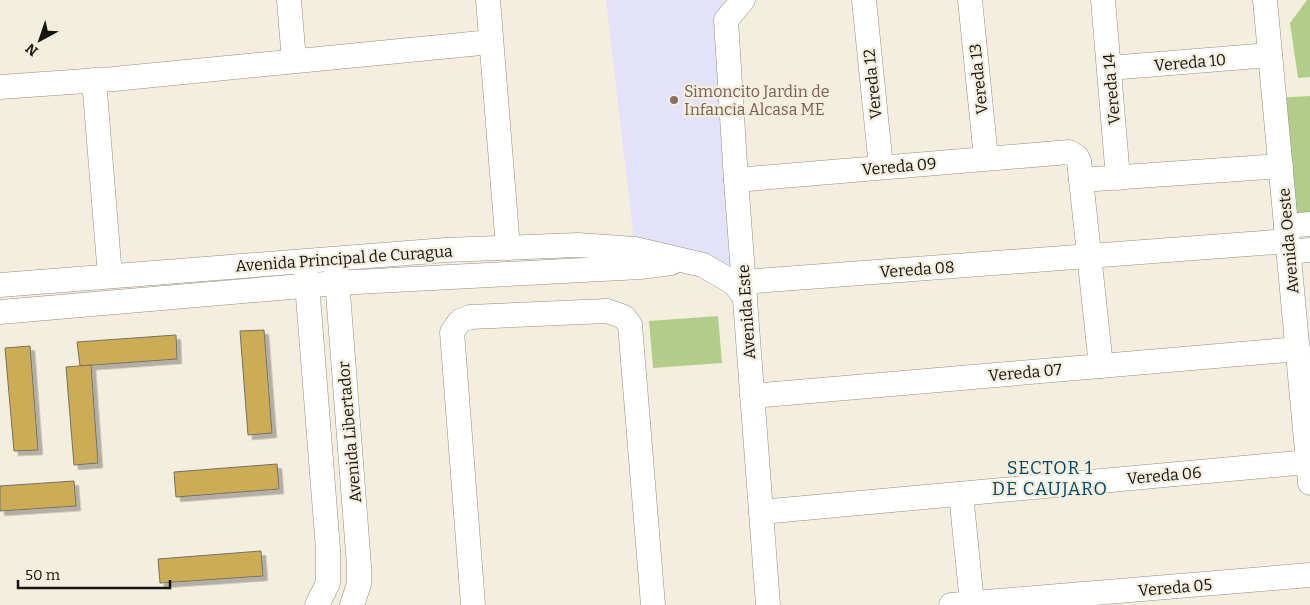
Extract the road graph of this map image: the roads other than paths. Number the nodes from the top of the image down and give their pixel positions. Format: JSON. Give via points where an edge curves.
{"nodes":[{"id":1,"x":289,"y":0,"type":"edge"},
{"id":2,"x":488,"y":0,"type":"edge"},
{"id":3,"x":743,"y":0,"type":"edge"},
{"id":4,"x":864,"y":0,"type":"edge"},
{"id":5,"x":970,"y":0,"type":"edge"},
{"id":6,"x":1104,"y":0,"type":"edge"},
{"id":7,"x":1265,"y":0,"type":"edge"},
{"id":8,"x":491,"y":42,"type":"junction"},
{"id":9,"x":1270,"y":55,"type":"junction"},
{"id":10,"x":294,"y":61,"type":"junction"},
{"id":11,"x":1109,"y":68,"type":"junction"},
{"id":12,"x":94,"y":80,"type":"junction"},
{"id":13,"x":0,"y":87,"type":"edge"},
{"id":14,"x":986,"y":158,"type":"junction"},
{"id":15,"x":1281,"y":166,"type":"junction"},
{"id":16,"x":881,"y":167,"type":"junction"},
{"id":17,"x":1118,"y":178,"type":"junction"},
{"id":18,"x":736,"y":180,"type":"junction"},
{"id":19,"x":1081,"y":180,"type":"junction"},
{"id":20,"x":1310,"y":224,"type":"edge"},
{"id":21,"x":1293,"y":242,"type":"edge"},
{"id":22,"x":508,"y":248,"type":"junction"},
{"id":23,"x":1090,"y":256,"type":"junction"},
{"id":24,"x":335,"y":258,"type":"junction"},
{"id":25,"x":305,"y":260,"type":"junction"},
{"id":26,"x":688,"y":261,"type":"junction"},
{"id":27,"x":110,"y":276,"type":"junction"},
{"id":28,"x":337,"y":283,"type":"junction"},
{"id":29,"x":0,"y":284,"type":"edge"},
{"id":30,"x":307,"y":286,"type":"junction"},
{"id":31,"x":744,"y":289,"type":"junction"},
{"id":32,"x":0,"y":312,"type":"edge"},
{"id":33,"x":1298,"y":349,"type":"junction"},
{"id":34,"x":1101,"y":366,"type":"junction"},
{"id":35,"x":1305,"y":372,"type":"edge"},
{"id":36,"x":752,"y":396,"type":"junction"},
{"id":37,"x":1309,"y":472,"type":"edge"},
{"id":38,"x":961,"y":494,"type":"junction"},
{"id":39,"x":761,"y":512,"type":"junction"},
{"id":40,"x":1310,"y":575,"type":"edge"},
{"id":41,"x":962,"y":604,"type":"edge"},
{"id":42,"x":318,"y":605,"type":"edge"},
{"id":43,"x":352,"y":605,"type":"edge"},
{"id":44,"x":473,"y":605,"type":"edge"},
{"id":45,"x":654,"y":605,"type":"edge"},
{"id":46,"x":768,"y":605,"type":"edge"}],
"edges":[{"from":1,"to":10,"type":"street"},
{"from":2,"to":8,"type":"street"},
{"from":3,"to":18,"type":"street","name":"Avenida Este","via":[[726,20]]},
{"from":4,"to":16,"type":"street","name":"Vereda 12"},
{"from":5,"to":14,"type":"street","name":"Vereda 13"},
{"from":6,"to":11,"type":"street","name":"Vereda 14"},
{"from":7,"to":9,"type":"street","name":"Avenida Oeste"},
{"from":8,"to":10,"type":"street"},
{"from":8,"to":22,"type":"street"},
{"from":9,"to":11,"type":"street","name":"Vereda 10"},
{"from":9,"to":15,"type":"street","name":"Avenida Oeste"},
{"from":10,"to":12,"type":"street"},
{"from":11,"to":17,"type":"street","name":"Vereda 14"},
{"from":12,"to":13,"type":"street"},
{"from":12,"to":27,"type":"street"},
{"from":14,"to":16,"type":"street","name":"Vereda 09"},
{"from":14,"to":19,"type":"street","name":"Vereda 09","via":[[1063,150],[1077,157]]},
{"from":15,"to":17,"type":"street"},
{"from":15,"to":21,"type":"street","name":"Avenida Oeste"},
{"from":16,"to":18,"type":"street","name":"Vereda 09"},
{"from":17,"to":19,"type":"street"},
{"from":18,"to":31,"type":"street","name":"Avenida Este"},
{"from":19,"to":23,"type":"street"},
{"from":20,"to":21,"type":"street","name":"Vereda 08"},
{"from":21,"to":23,"type":"street","name":"Vereda 08"},
{"from":21,"to":33,"type":"street","name":"Avenida Oeste"},
{"from":22,"to":24,"type":"street","name":"Avenida Principal de Curagua"},
{"from":22,"to":26,"type":"street","name":"Avenida Principal de Curagua","via":[[608,246]]},
{"from":23,"to":31,"type":"street","name":"Vereda 08"},
{"from":23,"to":34,"type":"street"},
{"from":24,"to":25,"type":"street","name":"Avenida Principal de Curagua"},
{"from":24,"to":28,"type":"street","name":"Avenida Libertador"},
{"from":25,"to":27,"type":"street","name":"Avenida Principal de Curagua"},
{"from":25,"to":30,"type":"street","name":"Avenida Libertador"},
{"from":26,"to":28,"type":"street","name":"Avenida Principal de Curagua","via":[[640,267]]},
{"from":26,"to":31,"type":"street","name":"Avenida Principal de Curagua","via":[[719,273]]},
{"from":27,"to":29,"type":"street","name":"Avenida Principal de Curagua"},
{"from":28,"to":30,"type":"street","name":"Avenida Principal de Curagua"},
{"from":28,"to":43,"type":"street","name":"Avenida Libertador","via":[[359,566],[359,584]]},
{"from":30,"to":32,"type":"street","name":"Avenida Principal de Curagua"},
{"from":30,"to":42,"type":"street","name":"Avenida Libertador","via":[[329,556],[328,583]]},
{"from":31,"to":36,"type":"street","name":"Avenida Este"},
{"from":33,"to":34,"type":"street","name":"Vereda 07"},
{"from":33,"to":35,"type":"street","name":"Avenida Oeste"},
{"from":34,"to":36,"type":"street","name":"Vereda 07"},
{"from":35,"to":37,"type":"street","name":"Avenida Oeste"},
{"from":36,"to":39,"type":"street","name":"Avenida Este"},
{"from":37,"to":38,"type":"street","name":"Vereda 06"},
{"from":38,"to":39,"type":"street","name":"Vereda 06"},
{"from":38,"to":41,"type":"street"},
{"from":39,"to":46,"type":"street","name":"Avenida Este"},
{"from":40,"to":41,"type":"street","name":"Vereda 05"},
{"from":44,"to":45,"type":"street","via":[[452,332],[460,321],[470,317],[607,311],[624,317],[630,325]]}]}
